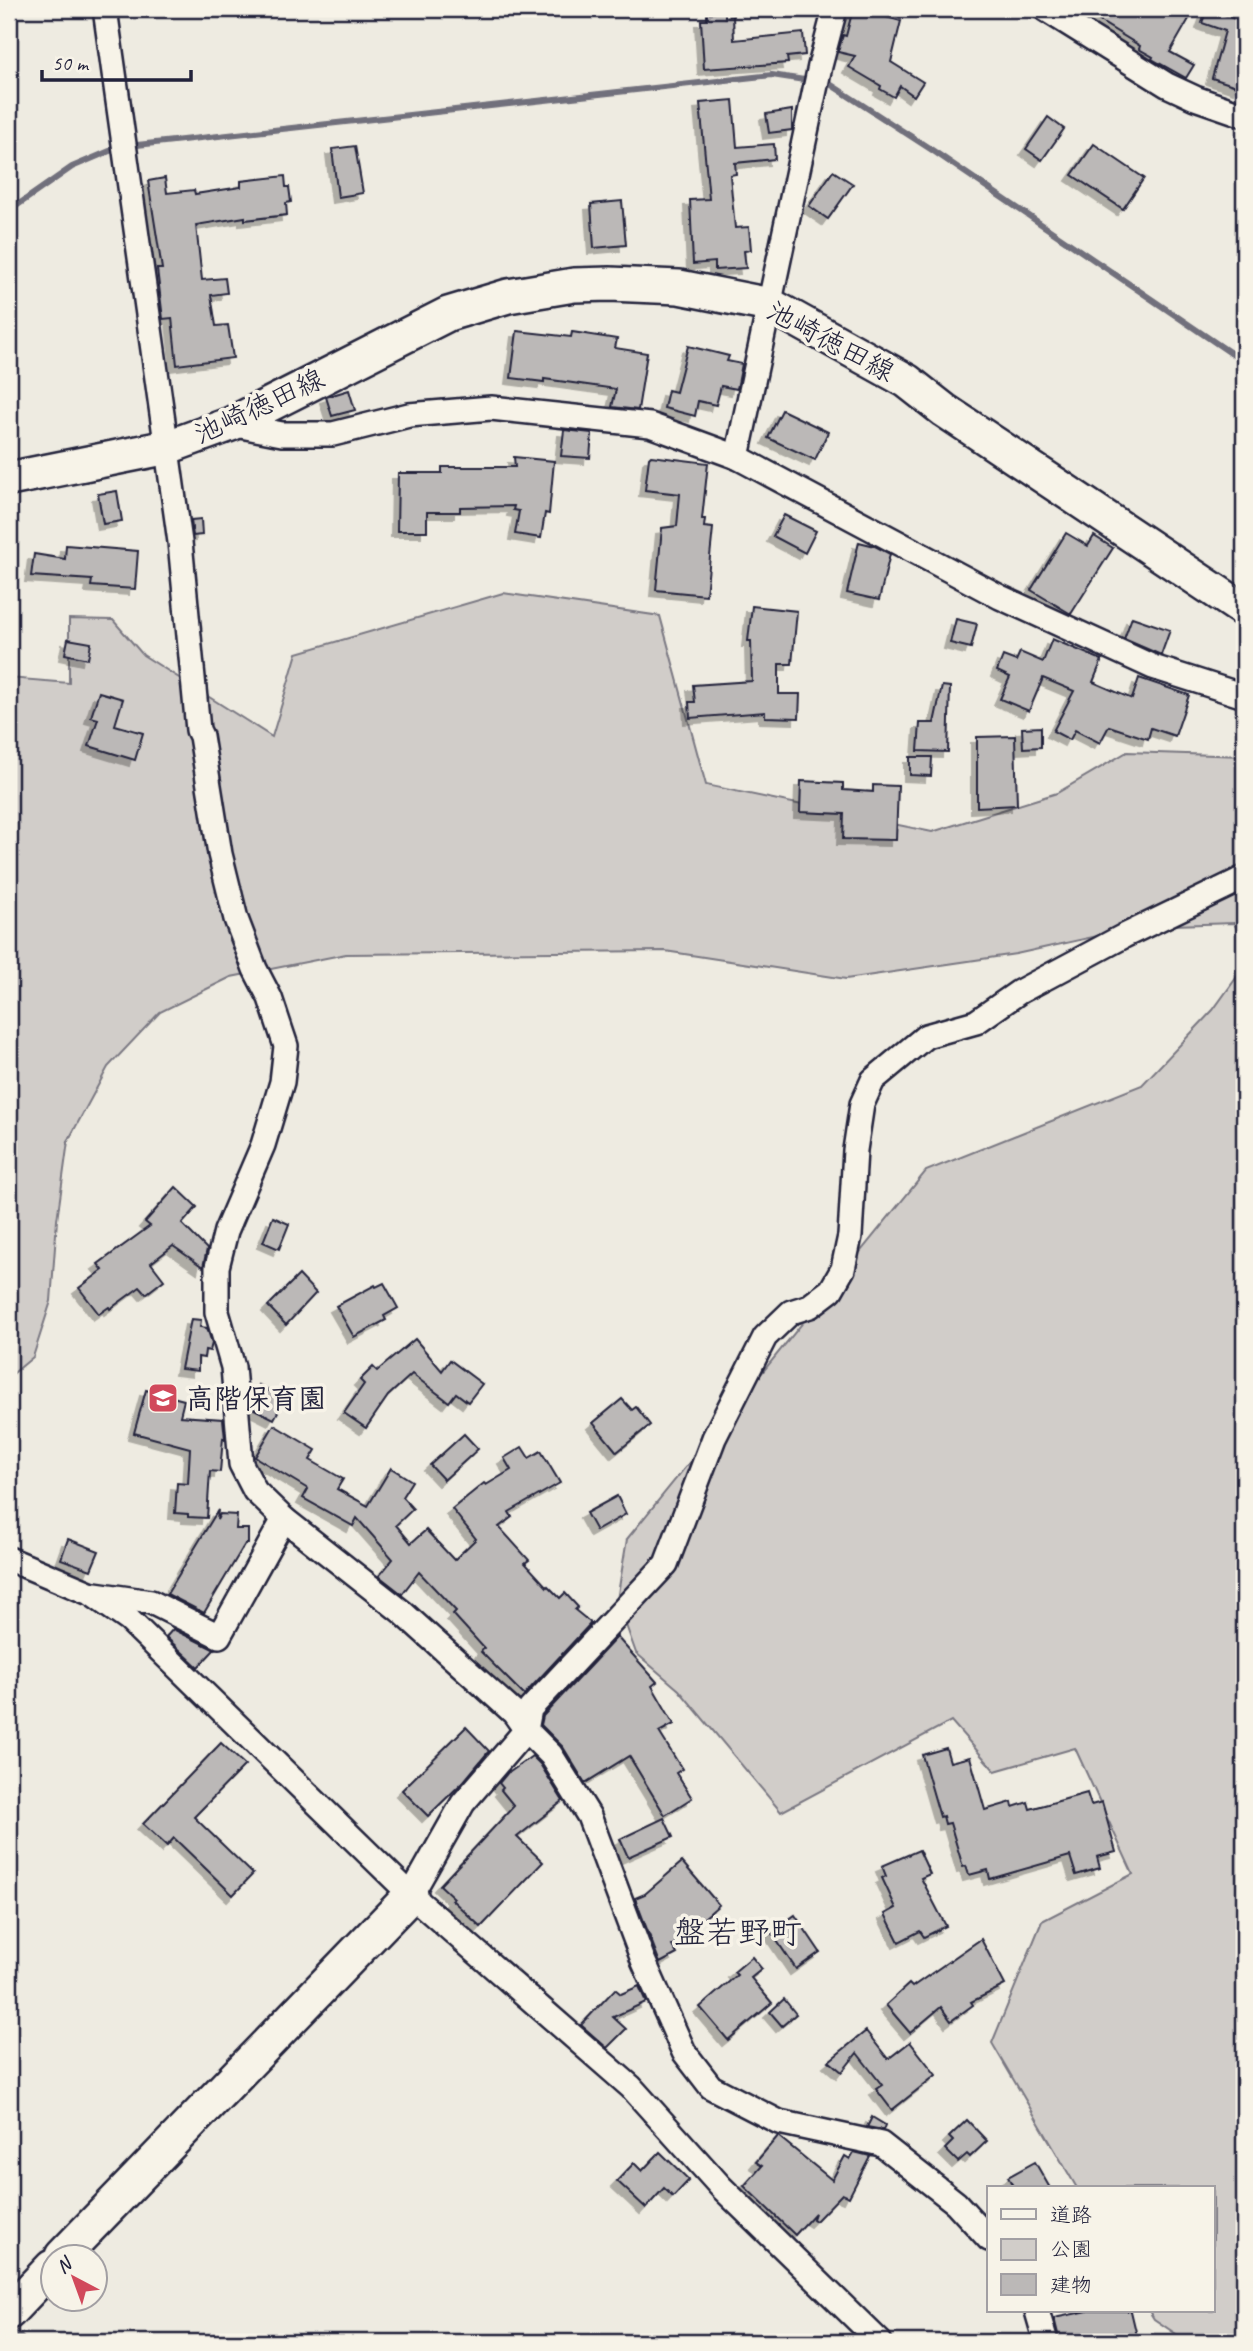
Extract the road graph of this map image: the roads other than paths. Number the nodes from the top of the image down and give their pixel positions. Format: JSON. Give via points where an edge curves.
{"nodes":[{"id":1,"x":105,"y":9,"type":"edge"},
{"id":2,"x":835,"y":9,"type":"edge"},
{"id":3,"x":1045,"y":9,"type":"edge"},
{"id":4,"x":1244,"y":115,"type":"edge"},
{"id":5,"x":770,"y":305,"type":"junction"},
{"id":6,"x":231,"y":424,"type":"junction"},
{"id":7,"x":168,"y":447,"type":"junction"},
{"id":8,"x":737,"y":457,"type":"junction"},
{"id":9,"x":9,"y":479,"type":"edge"},
{"id":10,"x":1244,"y":610,"type":"edge"},
{"id":11,"x":1244,"y":696,"type":"edge"},
{"id":12,"x":1244,"y":878,"type":"edge"},
{"id":13,"x":284,"y":1519,"type":"junction"},
{"id":14,"x":9,"y":1559,"type":"edge"},
{"id":15,"x":92,"y":1594,"type":"junction"},
{"id":16,"x":526,"y":1730,"type":"junction"},
{"id":17,"x":411,"y":1895,"type":"junction"},
{"id":18,"x":987,"y":2237,"type":"edge"},
{"id":19,"x":76,"y":2242,"type":"edge"},
{"id":20,"x":38,"y":2282,"type":"edge"},
{"id":21,"x":9,"y":2312,"type":"edge"},
{"id":22,"x":1037,"y":2312,"type":"edge"},
{"id":23,"x":880,"y":2342,"type":"edge"},
{"id":24,"x":1046,"y":2342,"type":"edge"}],
"edges":[{"from":1,"to":7,"type":"street"},
{"from":2,"to":5,"type":"street"},
{"from":3,"to":4,"type":"street","via":[[1167,85]]},
{"from":5,"to":6,"type":"main road","name":"池崎徳田線","via":[[679,287],[610,284],[508,296],[448,314]]},
{"from":5,"to":8,"type":"street"},
{"from":5,"to":10,"type":"main road","name":"池崎徳田線","via":[[907,381]]},
{"from":6,"to":7,"type":"main road","name":"池崎徳田線"},
{"from":6,"to":8,"type":"street","via":[[282,434],[334,434],[410,415],[491,408],[650,425]]},
{"from":7,"to":9,"type":"main road","name":"池崎徳田線"},
{"from":7,"to":13,"type":"street","via":[[198,730],[220,854],[236,919],[271,998],[286,1046],[282,1082],[263,1145],[226,1231],[217,1267],[217,1312],[233,1367],[241,1464],[255,1491]]},
{"from":8,"to":11,"type":"street","via":[[1000,597],[1153,667]]},
{"from":12,"to":16,"type":"street","via":[[1112,942],[1019,992],[976,1022],[926,1036],[873,1080],[860,1116],[843,1269],[831,1290],[810,1306],[791,1312],[765,1337],[715,1438],[666,1564],[530,1709]]},
{"from":13,"to":15,"type":"street","via":[[219,1636],[151,1602]]},
{"from":13,"to":16,"type":"street","via":[[402,1612],[514,1713]]},
{"from":14,"to":15,"type":"street"},
{"from":15,"to":17,"type":"street","via":[[129,1620]]},
{"from":16,"to":17,"type":"street","via":[[463,1803]]},
{"from":16,"to":18,"type":"street","via":[[551,1755],[589,1816],[643,1960],[684,2052],[711,2087],[779,2122],[881,2144],[956,2203]]},
{"from":17,"to":19,"type":"main road"},
{"from":17,"to":23,"type":"street","via":[[631,2087],[722,2187]]},
{"from":20,"to":21,"type":"main road"},
{"from":22,"to":24,"type":"street"}]}
